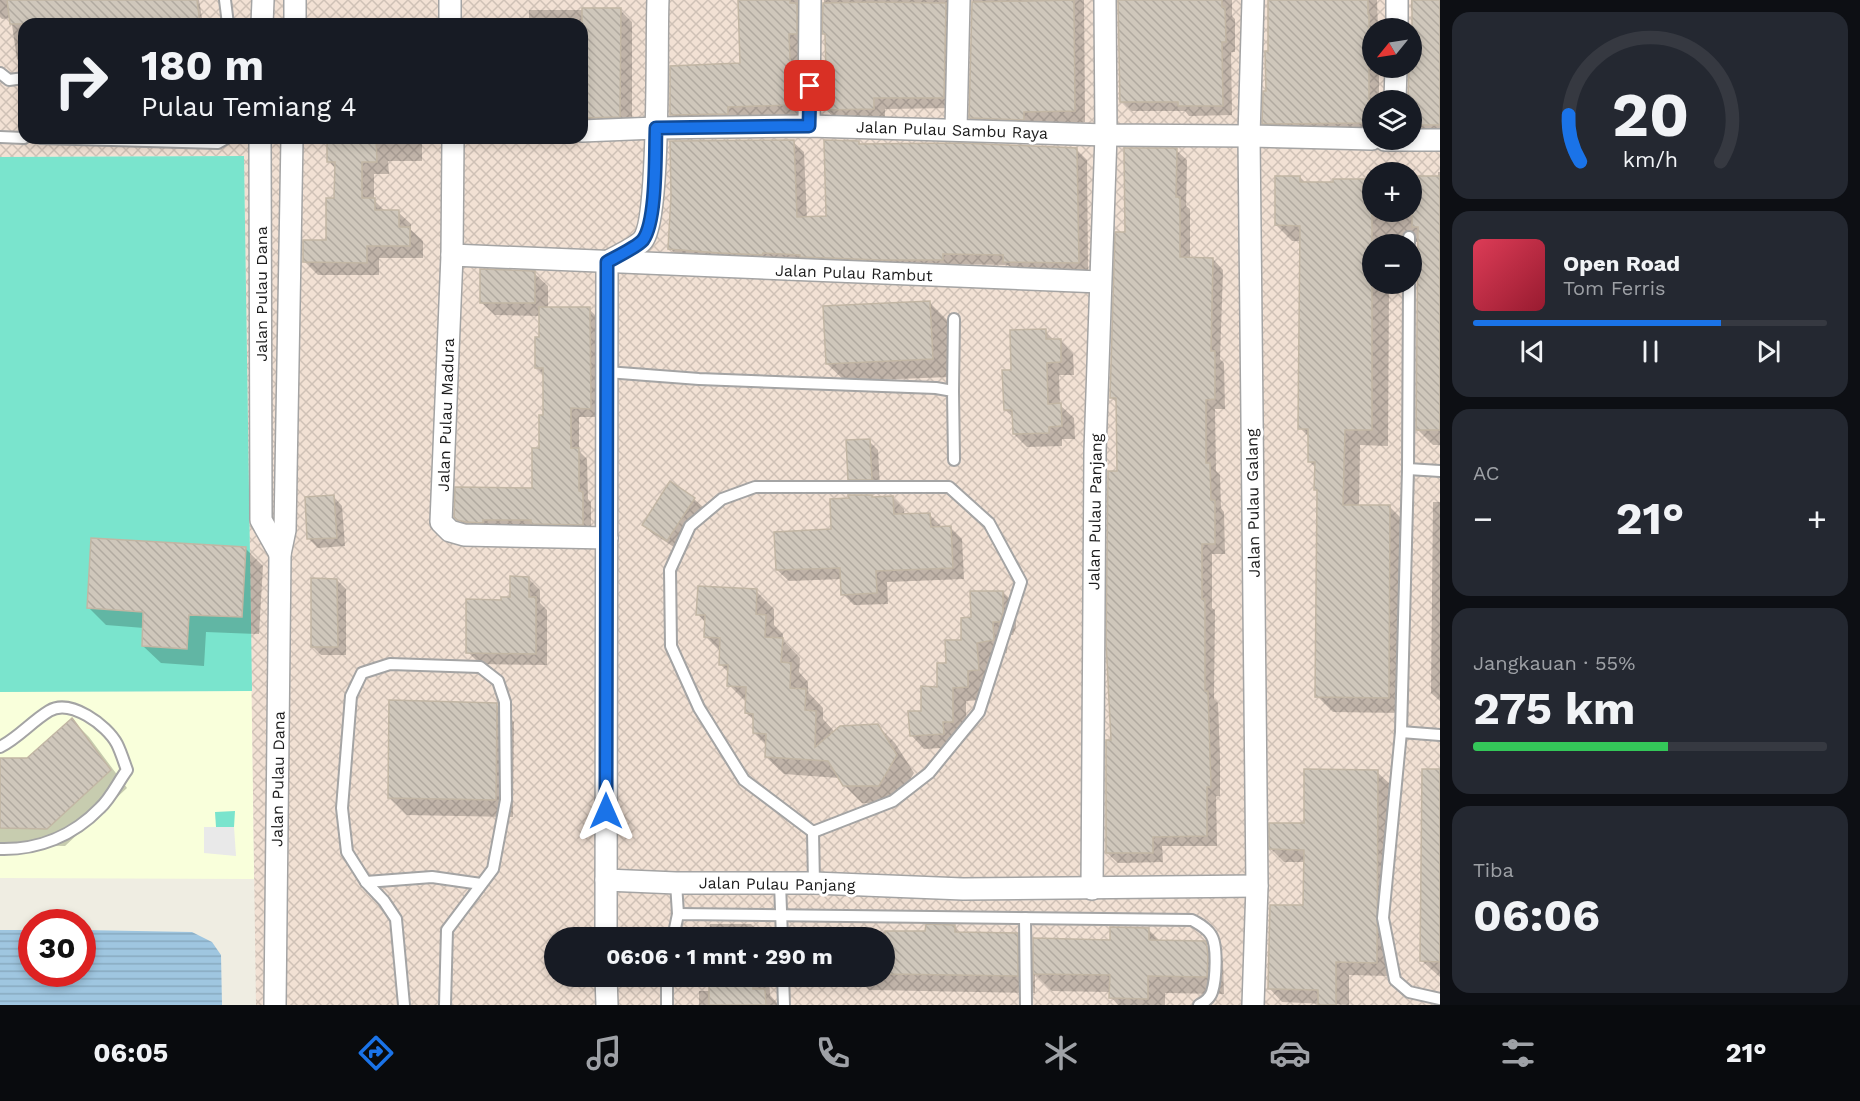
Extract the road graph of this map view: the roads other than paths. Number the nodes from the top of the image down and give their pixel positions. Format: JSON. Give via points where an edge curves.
{"nodes":[{"id":1,"x":225,"y":0,"type":"edge"},
{"id":2,"x":263,"y":0,"type":"edge"},
{"id":3,"x":295,"y":0,"type":"edge"},
{"id":4,"x":450,"y":0,"type":"edge"},
{"id":5,"x":658,"y":0,"type":"edge"},
{"id":6,"x":810,"y":0,"type":"edge"},
{"id":7,"x":959,"y":0,"type":"edge"},
{"id":8,"x":1105,"y":0,"type":"edge"},
{"id":9,"x":1253,"y":0,"type":"edge"},
{"id":10,"x":1397,"y":0,"type":"edge"},
{"id":11,"x":227,"y":18,"type":"edge"},
{"id":12,"x":262,"y":18,"type":"edge"},
{"id":13,"x":295,"y":18,"type":"edge"},
{"id":14,"x":450,"y":18,"type":"edge"},
{"id":15,"x":1397,"y":18,"type":"edge"},
{"id":16,"x":0,"y":73,"type":"edge"},
{"id":17,"x":18,"y":79,"type":"edge"},
{"id":18,"x":809,"y":126,"type":"junction"},
{"id":19,"x":656,"y":128,"type":"junction"},
{"id":20,"x":956,"y":129,"type":"junction"},
{"id":21,"x":588,"y":131,"type":"edge"},
{"id":22,"x":1106,"y":135,"type":"junction"},
{"id":23,"x":1249,"y":136,"type":"junction"},
{"id":24,"x":0,"y":137,"type":"edge"},
{"id":25,"x":18,"y":138,"type":"edge"},
{"id":26,"x":1362,"y":139,"type":"edge"},
{"id":27,"x":1422,"y":140,"type":"edge"},
{"id":28,"x":1440,"y":140,"type":"edge"},
{"id":29,"x":260,"y":144,"type":"edge"},
{"id":30,"x":292,"y":144,"type":"edge"},
{"id":31,"x":453,"y":144,"type":"edge"},
{"id":32,"x":452,"y":255,"type":"junction"},
{"id":33,"x":607,"y":262,"type":"junction"},
{"id":34,"x":1100,"y":282,"type":"junction"},
{"id":35,"x":1409,"y":294,"type":"edge"},
{"id":36,"x":954,"y":319,"type":"dead end"},
{"id":37,"x":607,"y":372,"type":"junction"},
{"id":38,"x":953,"y":391,"type":"junction"},
{"id":39,"x":954,"y":460,"type":"dead end"},
{"id":40,"x":1408,"y":469,"type":"junction"},
{"id":41,"x":1440,"y":471,"type":"edge"},
{"id":42,"x":606,"y":538,"type":"junction"},
{"id":43,"x":280,"y":554,"type":"junction"},
{"id":44,"x":1401,"y":732,"type":"junction"},
{"id":45,"x":1440,"y":735,"type":"edge"},
{"id":46,"x":0,"y":747,"type":"edge"},
{"id":47,"x":813,"y":831,"type":"junction"},
{"id":48,"x":0,"y":849,"type":"edge"},
{"id":49,"x":606,"y":880,"type":"junction"},
{"id":50,"x":366,"y":882,"type":"junction"},
{"id":51,"x":676,"y":883,"type":"junction"},
{"id":52,"x":780,"y":883,"type":"junction"},
{"id":53,"x":814,"y":883,"type":"junction"},
{"id":54,"x":481,"y":884,"type":"junction"},
{"id":55,"x":1257,"y":886,"type":"junction"},
{"id":56,"x":1092,"y":889,"type":"junction"},
{"id":57,"x":678,"y":914,"type":"junction"},
{"id":58,"x":781,"y":916,"type":"junction"},
{"id":59,"x":1025,"y":918,"type":"junction"},
{"id":60,"x":606,"y":927,"type":"edge"},
{"id":61,"x":675,"y":927,"type":"edge"},
{"id":62,"x":782,"y":927,"type":"edge"},
{"id":63,"x":606,"y":987,"type":"edge"},
{"id":64,"x":667,"y":987,"type":"edge"},
{"id":65,"x":783,"y":987,"type":"edge"},
{"id":66,"x":1440,"y":999,"type":"edge"},
{"id":67,"x":275,"y":1005,"type":"edge"},
{"id":68,"x":404,"y":1005,"type":"edge"},
{"id":69,"x":446,"y":1005,"type":"edge"},
{"id":70,"x":606,"y":1005,"type":"edge"},
{"id":71,"x":667,"y":1005,"type":"edge"},
{"id":72,"x":784,"y":1005,"type":"edge"},
{"id":73,"x":1026,"y":1005,"type":"edge"},
{"id":74,"x":1199,"y":1005,"type":"edge"},
{"id":75,"x":1253,"y":1005,"type":"edge"}],
"edges":[{"from":1,"to":11,"type":"lane"},
{"from":2,"to":12,"type":"street"},
{"from":3,"to":13,"type":"street"},
{"from":4,"to":14,"type":"street"},
{"from":5,"to":19,"type":"street"},
{"from":6,"to":18,"type":"street"},
{"from":7,"to":20,"type":"street"},
{"from":8,"to":22,"type":"street","name":"Jalan Pulau Panjang"},
{"from":9,"to":23,"type":"street","name":"Jalan Pulau Galang"},
{"from":10,"to":15,"type":"street"},
{"from":16,"to":17,"type":"lane","via":[[9,80]]},
{"from":18,"to":19,"type":"street","name":"Jalan Pulau Sambu Raya"},
{"from":18,"to":20,"type":"street","name":"Jalan Pulau Sambu Raya"},
{"from":19,"to":21,"type":"street","name":"Jalan Pulau Sambu Raya"},
{"from":19,"to":33,"type":"street","via":[[650,223],[643,240]]},
{"from":20,"to":22,"type":"street","name":"Jalan Pulau Sambu Raya"},
{"from":22,"to":23,"type":"street","name":"Jalan Pulau Sambu Raya"},
{"from":22,"to":34,"type":"street","name":"Jalan Pulau Panjang"},
{"from":23,"to":26,"type":"street","name":"Jalan Pulau Sambu Raya"},
{"from":23,"to":55,"type":"street","name":"Jalan Pulau Galang"},
{"from":24,"to":25,"type":"lane"},
{"from":27,"to":28,"type":"street"},
{"from":29,"to":43,"type":"street","name":"Jalan Pulau Dana","via":[[261,520]]},
{"from":30,"to":43,"type":"street","name":"Jalan Pulau Dana","via":[[285,530]]},
{"from":31,"to":32,"type":"street","name":"Jalan Pulau Madura"},
{"from":32,"to":33,"type":"street","name":"Jalan Pulau Rambut"},
{"from":32,"to":42,"type":"street","name":"Jalan Pulau Madura","via":[[441,522],[450,531],[464,535]]},
{"from":33,"to":34,"type":"street","name":"Jalan Pulau Rambut"},
{"from":33,"to":37,"type":"street"},
{"from":34,"to":56,"type":"street","name":"Jalan Pulau Panjang"},
{"from":35,"to":40,"type":"lane"},
{"from":36,"to":38,"type":"lane"},
{"from":37,"to":38,"type":"lane"},
{"from":37,"to":42,"type":"street"},
{"from":38,"to":39,"type":"lane"},
{"from":40,"to":41,"type":"lane"},
{"from":40,"to":44,"type":"lane"},
{"from":42,"to":49,"type":"street"},
{"from":43,"to":67,"type":"street","name":"Jalan Pulau Dana"},
{"from":44,"to":45,"type":"lane"},
{"from":44,"to":66,"type":"lane","via":[[1383,918],[1395,980],[1409,992]]},
{"from":46,"to":48,"type":"lane","via":[[50,710],[69,707],[101,724],[117,743],[127,770],[101,808],[63,837],[22,849]]},
{"from":47,"to":47,"type":"lane","via":[[744,780],[699,708],[671,646],[670,570],[690,526],[722,500],[755,487],[949,487],[989,523],[1021,582],[979,712],[929,773],[893,801]]},
{"from":47,"to":53,"type":"lane"},
{"from":49,"to":51,"type":"street","name":"Jalan Pulau Panjang"},
{"from":49,"to":60,"type":"street"},
{"from":50,"to":54,"type":"lane","via":[[432,877]]},
{"from":50,"to":54,"type":"lane","via":[[347,852],[342,808],[351,696],[362,673],[390,664],[480,667],[498,681],[506,702],[506,800],[493,869]]},
{"from":50,"to":68,"type":"lane","via":[[396,920]]},
{"from":51,"to":52,"type":"street","name":"Jalan Pulau Panjang"},
{"from":51,"to":57,"type":"lane"},
{"from":52,"to":53,"type":"street","name":"Jalan Pulau Panjang"},
{"from":52,"to":58,"type":"lane"},
{"from":53,"to":56,"type":"street","name":"Jalan Pulau Panjang"},
{"from":54,"to":69,"type":"lane","via":[[447,930]]},
{"from":55,"to":56,"type":"street","name":"Jalan Pulau Panjang"},
{"from":55,"to":75,"type":"street","name":"Jalan Pulau Galang"},
{"from":57,"to":58,"type":"lane"},
{"from":57,"to":61,"type":"lane"},
{"from":58,"to":59,"type":"lane"},
{"from":58,"to":62,"type":"lane"},
{"from":59,"to":73,"type":"lane"},
{"from":59,"to":74,"type":"lane","via":[[1192,920],[1211,933],[1215,944],[1212,993]]},
{"from":63,"to":70,"type":"street"},
{"from":64,"to":71,"type":"lane"},
{"from":65,"to":72,"type":"lane"}]}
